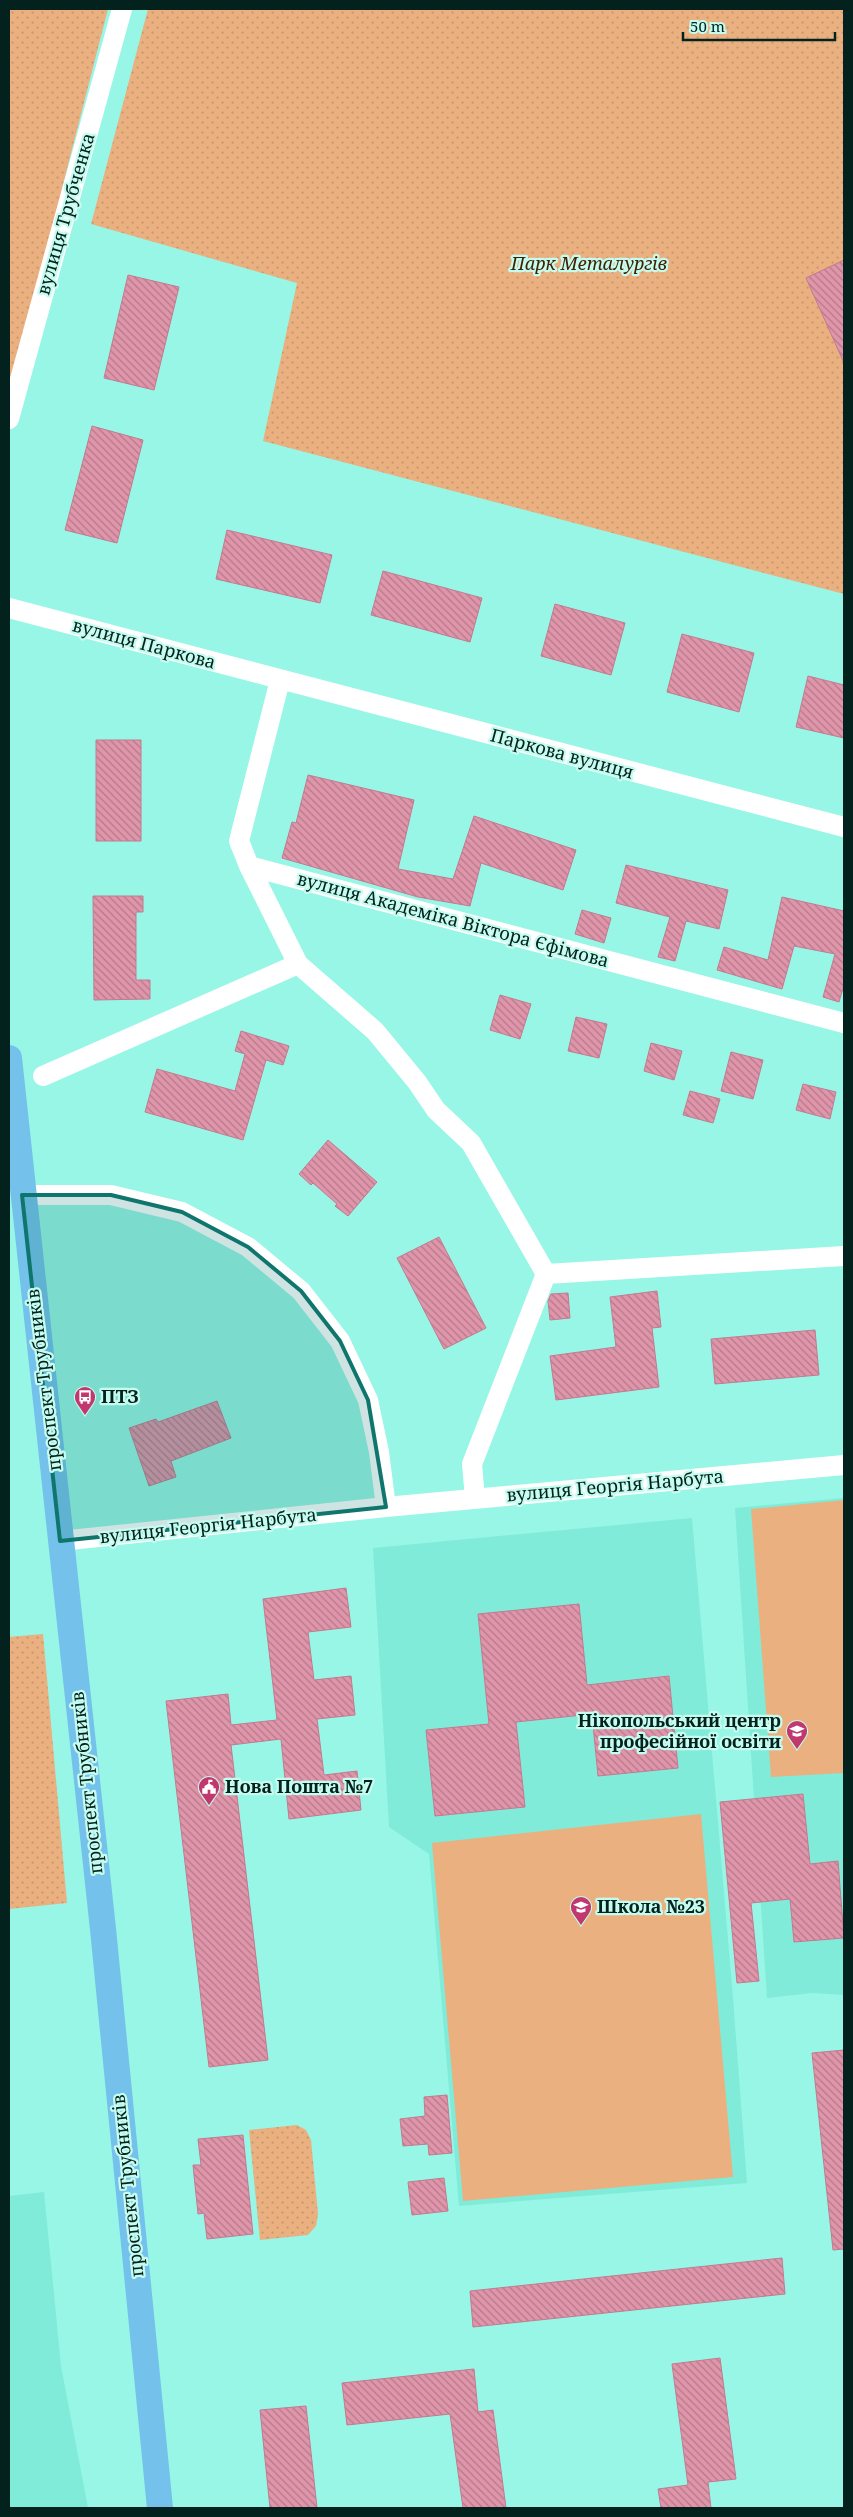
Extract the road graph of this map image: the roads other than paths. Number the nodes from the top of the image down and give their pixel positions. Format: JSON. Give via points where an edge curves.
{"nodes":[{"id":1,"x":122,"y":9,"type":"edge"},
{"id":2,"x":9,"y":419,"type":"edge"},
{"id":3,"x":9,"y":608,"type":"edge"},
{"id":4,"x":280,"y":680,"type":"junction"},
{"id":5,"x":844,"y":827,"type":"edge"},
{"id":6,"x":249,"y":866,"type":"junction"},
{"id":7,"x":298,"y":964,"type":"junction"},
{"id":8,"x":844,"y":1023,"type":"edge"},
{"id":9,"x":9,"y":1058,"type":"edge"},
{"id":10,"x":43,"y":1076,"type":"dead end"},
{"id":11,"x":22,"y":1195,"type":"junction"},
{"id":12,"x":844,"y":1256,"type":"edge"},
{"id":13,"x":546,"y":1274,"type":"junction"},
{"id":14,"x":844,"y":1464,"type":"edge"},
{"id":15,"x":475,"y":1499,"type":"junction"},
{"id":16,"x":386,"y":1507,"type":"junction"},
{"id":17,"x":60,"y":1541,"type":"junction"},
{"id":18,"x":160,"y":2508,"type":"edge"}],
"edges":[{"from":1,"to":2,"type":"street","name":"вулиця Трубченка"},
{"from":3,"to":4,"type":"street","name":"вулиця Паркова"},
{"from":4,"to":5,"type":"street","name":"Паркова вулиця"},
{"from":4,"to":6,"type":"street","via":[[239,841]]},
{"from":6,"to":7,"type":"street"},
{"from":6,"to":8,"type":"street","name":"вулиця Академіка Віктора Єфімова"},
{"from":7,"to":10,"type":"street"},
{"from":7,"to":13,"type":"street","via":[[374,1031],[436,1110],[471,1143]]},
{"from":9,"to":11,"type":"main road","name":"проспект Трубників"},
{"from":11,"to":16,"type":"street","via":[[111,1195],[182,1212],[248,1247],[300,1291],[340,1341],[368,1400]]},
{"from":11,"to":17,"type":"main road","name":"проспект Трубників"},
{"from":12,"to":13,"type":"street"},
{"from":13,"to":15,"type":"street","via":[[472,1464]]},
{"from":14,"to":15,"type":"street","name":"вулиця Георгія Нарбута"},
{"from":15,"to":16,"type":"street","name":"вулиця Георгія Нарбута"},
{"from":16,"to":17,"type":"street","name":"вулиця Георгія Нарбута"},
{"from":17,"to":18,"type":"main road","name":"проспект Трубників","via":[[102,1919]]}]}
